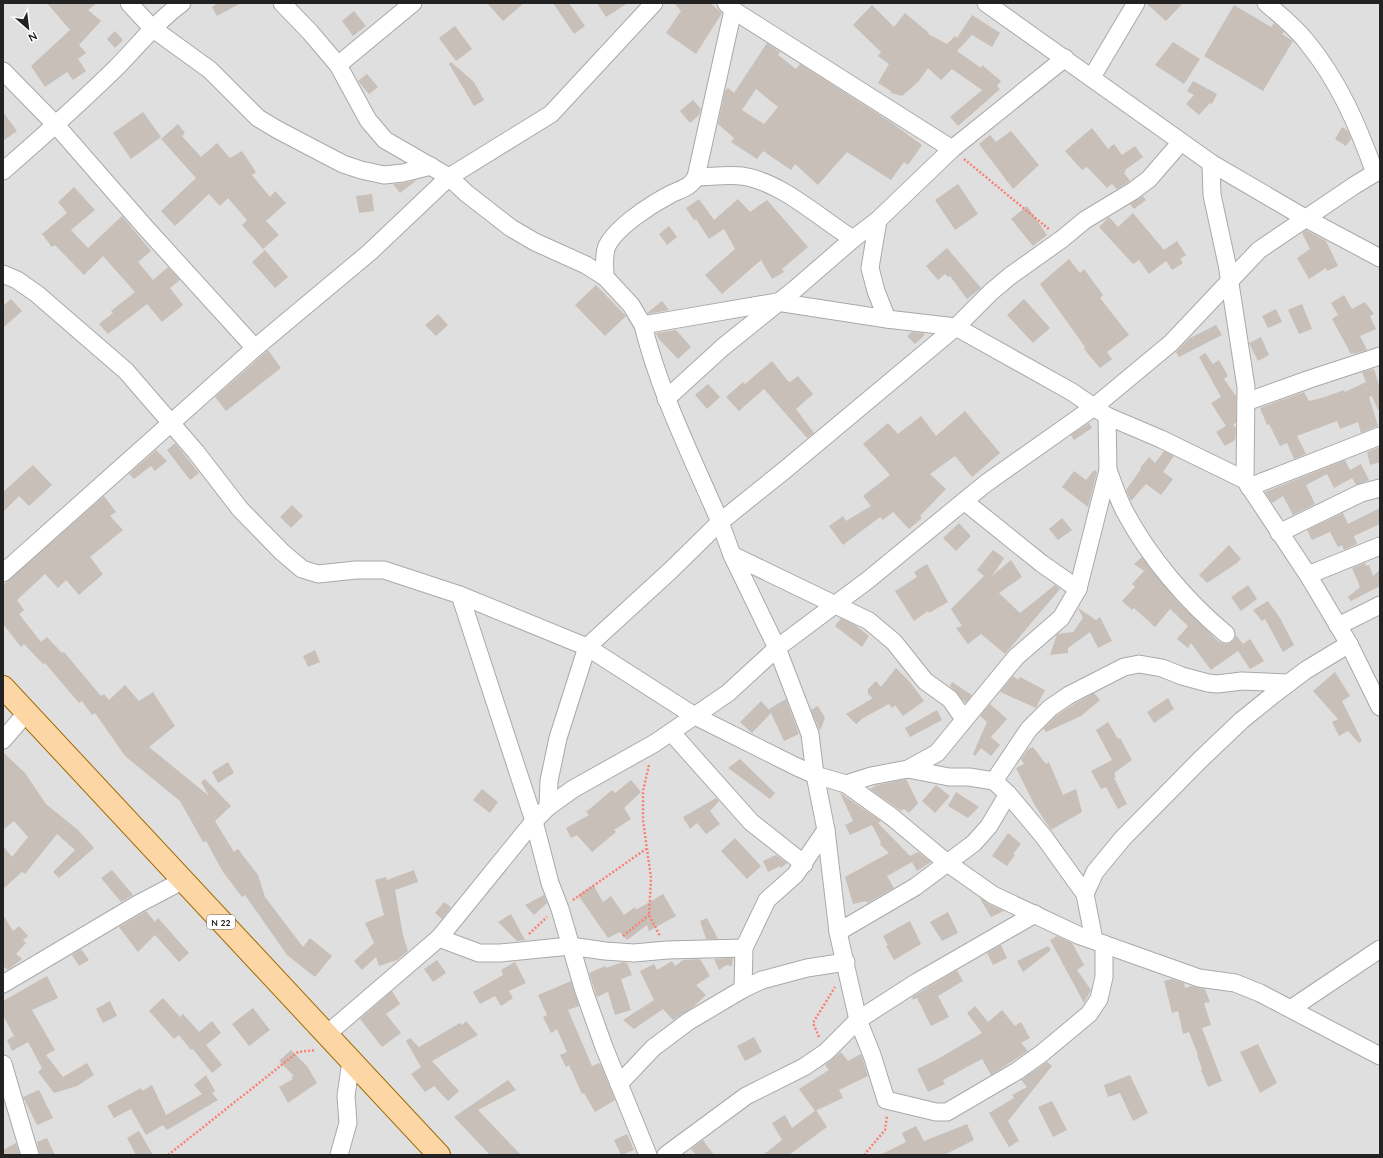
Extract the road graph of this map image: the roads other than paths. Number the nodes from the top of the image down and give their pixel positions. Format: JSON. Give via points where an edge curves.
{"nodes":[{"id":1,"x":129,"y":3,"type":"edge"},
{"id":2,"x":182,"y":3,"type":"edge"},
{"id":3,"x":282,"y":3,"type":"edge"},
{"id":4,"x":413,"y":3,"type":"edge"},
{"id":5,"x":654,"y":3,"type":"edge"},
{"id":6,"x":986,"y":3,"type":"edge"},
{"id":7,"x":1136,"y":3,"type":"edge"},
{"id":8,"x":1266,"y":3,"type":"edge"},
{"id":9,"x":729,"y":6,"type":"edge"},
{"id":10,"x":152,"y":28,"type":"junction"},
{"id":11,"x":1065,"y":58,"type":"junction"},
{"id":12,"x":338,"y":66,"type":"junction"},
{"id":13,"x":3,"y":71,"type":"edge"},
{"id":14,"x":1092,"y":77,"type":"junction"},
{"id":15,"x":56,"y":125,"type":"junction"},
{"id":16,"x":1181,"y":142,"type":"junction"},
{"id":17,"x":952,"y":149,"type":"junction"},
{"id":18,"x":1211,"y":163,"type":"junction"},
{"id":19,"x":431,"y":166,"type":"junction"},
{"id":20,"x":3,"y":171,"type":"edge"},
{"id":21,"x":1377,"y":172,"type":"edge"},
{"id":22,"x":449,"y":177,"type":"junction"},
{"id":23,"x":696,"y":177,"type":"junction"},
{"id":24,"x":1306,"y":218,"type":"junction"},
{"id":25,"x":878,"y":220,"type":"junction"},
{"id":26,"x":853,"y":239,"type":"junction"},
{"id":27,"x":1380,"y":258,"type":"edge"},
{"id":28,"x":3,"y":274,"type":"edge"},
{"id":29,"x":605,"y":277,"type":"junction"},
{"id":30,"x":1229,"y":281,"type":"junction"},
{"id":31,"x":777,"y":302,"type":"junction"},
{"id":32,"x":887,"y":319,"type":"junction"},
{"id":33,"x":643,"y":325,"type":"junction"},
{"id":34,"x":956,"y":327,"type":"junction"},
{"id":35,"x":254,"y":348,"type":"junction"},
{"id":36,"x":1380,"y":356,"type":"edge"},
{"id":37,"x":666,"y":399,"type":"junction"},
{"id":38,"x":1246,"y":402,"type":"junction"},
{"id":39,"x":1100,"y":411,"type":"junction"},
{"id":40,"x":171,"y":423,"type":"junction"},
{"id":41,"x":1380,"y":436,"type":"edge"},
{"id":42,"x":1108,"y":470,"type":"junction"},
{"id":43,"x":1247,"y":484,"type":"junction"},
{"id":44,"x":1380,"y":488,"type":"edge"},
{"id":45,"x":964,"y":501,"type":"junction"},
{"id":46,"x":720,"y":522,"type":"junction"},
{"id":47,"x":1279,"y":533,"type":"junction"},
{"id":48,"x":1380,"y":546,"type":"edge"},
{"id":49,"x":732,"y":555,"type":"junction"},
{"id":50,"x":3,"y":573,"type":"edge"},
{"id":51,"x":1308,"y":575,"type":"junction"},
{"id":52,"x":1078,"y":589,"type":"junction"},
{"id":53,"x":460,"y":595,"type":"junction"},
{"id":54,"x":834,"y":605,"type":"junction"},
{"id":55,"x":1380,"y":605,"type":"edge"},
{"id":56,"x":1338,"y":626,"type":"junction"},
{"id":57,"x":1226,"y":634,"type":"dead end"},
{"id":58,"x":1349,"y":644,"type":"junction"},
{"id":59,"x":587,"y":647,"type":"junction"},
{"id":60,"x":777,"y":648,"type":"junction"},
{"id":61,"x":1289,"y":683,"type":"junction"},
{"id":62,"x":3,"y":687,"type":"edge"},
{"id":63,"x":1380,"y":707,"type":"edge"},
{"id":64,"x":27,"y":712,"type":"junction"},
{"id":65,"x":694,"y":715,"type":"junction"},
{"id":66,"x":964,"y":719,"type":"junction"},
{"id":67,"x":670,"y":732,"type":"junction"},
{"id":68,"x":3,"y":740,"type":"edge"},
{"id":69,"x":908,"y":769,"type":"junction"},
{"id":70,"x":815,"y":775,"type":"junction"},
{"id":71,"x":994,"y":781,"type":"junction"},
{"id":72,"x":846,"y":784,"type":"junction"},
{"id":73,"x":1008,"y":794,"type":"junction"},
{"id":74,"x":548,"y":807,"type":"junction"},
{"id":75,"x":534,"y":821,"type":"junction"},
{"id":76,"x":826,"y":830,"type":"junction"},
{"id":77,"x":946,"y":862,"type":"junction"},
{"id":78,"x":804,"y":864,"type":"junction"},
{"id":79,"x":182,"y":881,"type":"junction"},
{"id":80,"x":1085,"y":894,"type":"junction"},
{"id":81,"x":1035,"y":914,"type":"junction"},
{"id":82,"x":838,"y":932,"type":"junction"},
{"id":83,"x":439,"y":938,"type":"junction"},
{"id":84,"x":1099,"y":942,"type":"junction"},
{"id":85,"x":570,"y":946,"type":"junction"},
{"id":86,"x":744,"y":948,"type":"junction"},
{"id":87,"x":1380,"y":949,"type":"edge"},
{"id":88,"x":846,"y":965,"type":"junction"},
{"id":89,"x":3,"y":984,"type":"edge"},
{"id":90,"x":743,"y":989,"type":"junction"},
{"id":91,"x":1292,"y":1008,"type":"junction"},
{"id":92,"x":858,"y":1020,"type":"junction"},
{"id":93,"x":339,"y":1047,"type":"junction"},
{"id":94,"x":1380,"y":1056,"type":"edge"},
{"id":95,"x":3,"y":1066,"type":"edge"},
{"id":96,"x":619,"y":1084,"type":"junction"},
{"id":97,"x":30,"y":1155,"type":"edge"},
{"id":98,"x":339,"y":1155,"type":"edge"},
{"id":99,"x":439,"y":1155,"type":"edge"},
{"id":100,"x":648,"y":1155,"type":"edge"},
{"id":101,"x":666,"y":1155,"type":"edge"}],
"edges":[{"from":1,"to":10,"type":"street"},
{"from":2,"to":10,"type":"street"},
{"from":3,"to":12,"type":"street"},
{"from":4,"to":12,"type":"street"},
{"from":5,"to":22,"type":"street","via":[[551,114]]},
{"from":6,"to":11,"type":"street"},
{"from":7,"to":14,"type":"street"},
{"from":8,"to":21,"type":"street","via":[[1306,41],[1342,93]]},
{"from":9,"to":17,"type":"street"},
{"from":9,"to":23,"type":"street"},
{"from":10,"to":15,"type":"street","via":[[133,51]]},
{"from":10,"to":19,"type":"street","via":[[210,70],[258,118],[343,164],[384,175]]},
{"from":11,"to":14,"type":"street"},
{"from":11,"to":17,"type":"street"},
{"from":12,"to":19,"type":"street","via":[[368,120],[385,140]]},
{"from":13,"to":15,"type":"street"},
{"from":14,"to":16,"type":"street"},
{"from":15,"to":20,"type":"street"},
{"from":15,"to":35,"type":"street"},
{"from":16,"to":18,"type":"street"},
{"from":16,"to":34,"type":"street","via":[[1149,179],[1085,220],[991,292]]},
{"from":17,"to":25,"type":"street"},
{"from":18,"to":24,"type":"street"},
{"from":18,"to":30,"type":"street","via":[[1212,194]]},
{"from":19,"to":22,"type":"street"},
{"from":21,"to":24,"type":"street"},
{"from":22,"to":29,"type":"street","via":[[511,228]]},
{"from":22,"to":35,"type":"street","via":[[370,252]]},
{"from":23,"to":26,"type":"street","via":[[741,176],[756,180],[794,198]]},
{"from":23,"to":29,"type":"street","via":[[686,188],[651,205],[611,240],[606,248]]},
{"from":24,"to":27,"type":"street"},
{"from":24,"to":30,"type":"street","via":[[1259,250]]},
{"from":25,"to":26,"type":"street"},
{"from":25,"to":32,"type":"street","via":[[870,268]]},
{"from":26,"to":31,"type":"street"},
{"from":28,"to":40,"type":"street","via":[[37,294],[126,371]]},
{"from":29,"to":33,"type":"street","via":[[631,305]]},
{"from":30,"to":38,"type":"street","via":[[1246,387]]},
{"from":30,"to":39,"type":"street","via":[[1171,343]]},
{"from":31,"to":32,"type":"street"},
{"from":31,"to":33,"type":"street"},
{"from":31,"to":37,"type":"street"},
{"from":32,"to":34,"type":"street"},
{"from":33,"to":37,"type":"street"},
{"from":34,"to":39,"type":"street","via":[[1052,380]]},
{"from":34,"to":46,"type":"street"},
{"from":35,"to":40,"type":"street"},
{"from":36,"to":38,"type":"street"},
{"from":37,"to":46,"type":"street"},
{"from":38,"to":43,"type":"street"},
{"from":39,"to":42,"type":"street"},
{"from":39,"to":43,"type":"street","via":[[1162,439]]},
{"from":39,"to":45,"type":"street"},
{"from":40,"to":50,"type":"street"},
{"from":40,"to":53,"type":"street","via":[[240,509],[302,569],[318,574],[384,570]]},
{"from":41,"to":43,"type":"street"},
{"from":42,"to":52,"type":"street"},
{"from":42,"to":57,"type":"street","via":[[1124,512],[1145,544],[1183,593]]},
{"from":43,"to":47,"type":"street"},
{"from":44,"to":47,"type":"street","via":[[1361,493]]},
{"from":45,"to":52,"type":"street","via":[[1041,563]]},
{"from":45,"to":54,"type":"street"},
{"from":46,"to":49,"type":"street"},
{"from":46,"to":59,"type":"street"},
{"from":47,"to":51,"type":"street"},
{"from":48,"to":51,"type":"street"},
{"from":49,"to":54,"type":"street"},
{"from":49,"to":60,"type":"street"},
{"from":51,"to":56,"type":"street"},
{"from":52,"to":66,"type":"street","via":[[1060,618],[1016,658]]},
{"from":53,"to":59,"type":"street"},
{"from":53,"to":75,"type":"street"},
{"from":54,"to":60,"type":"street"},
{"from":54,"to":66,"type":"street","via":[[882,630],[917,674],[950,699]]},
{"from":55,"to":56,"type":"street"},
{"from":56,"to":58,"type":"street"},
{"from":58,"to":61,"type":"street"},
{"from":58,"to":63,"type":"street"},
{"from":59,"to":65,"type":"street"},
{"from":59,"to":74,"type":"street","via":[[558,738],[548,781]]},
{"from":60,"to":65,"type":"street","via":[[728,693]]},
{"from":60,"to":70,"type":"street","via":[[810,734]]},
{"from":61,"to":71,"type":"street","via":[[1242,681],[1217,684],[1182,676],[1162,668],[1139,664],[1124,667],[1069,695],[1050,708],[1029,729]]},
{"from":61,"to":80,"type":"street","via":[[1242,720],[1123,838],[1095,872]]},
{"from":62,"to":64,"type":"main road","number":"N 22"},
{"from":64,"to":68,"type":"street"},
{"from":64,"to":79,"type":"main road","number":"N 22"},
{"from":65,"to":67,"type":"street"},
{"from":65,"to":70,"type":"street"},
{"from":66,"to":69,"type":"street","via":[[937,753]]},
{"from":67,"to":74,"type":"street"},
{"from":67,"to":78,"type":"street","via":[[750,822]]},
{"from":69,"to":71,"type":"street","via":[[949,777]]},
{"from":69,"to":72,"type":"street","via":[[870,776]]},
{"from":70,"to":72,"type":"street"},
{"from":70,"to":76,"type":"street"},
{"from":71,"to":73,"type":"street"},
{"from":72,"to":77,"type":"street","via":[[892,817]]},
{"from":73,"to":77,"type":"street","via":[[989,826],[974,843]]},
{"from":73,"to":80,"type":"street","via":[[1044,837]]},
{"from":74,"to":75,"type":"street"},
{"from":75,"to":83,"type":"street"},
{"from":75,"to":85,"type":"street"},
{"from":76,"to":78,"type":"street"},
{"from":76,"to":82,"type":"street"},
{"from":77,"to":81,"type":"street","via":[[993,895]]},
{"from":77,"to":82,"type":"street","via":[[915,887]]},
{"from":78,"to":86,"type":"street","via":[[767,900]]},
{"from":79,"to":89,"type":"street","via":[[138,904]]},
{"from":79,"to":93,"type":"main road","number":"N 22"},
{"from":80,"to":84,"type":"street"},
{"from":81,"to":84,"type":"street"},
{"from":81,"to":92,"type":"street","via":[[917,982]]},
{"from":82,"to":88,"type":"street"},
{"from":83,"to":85,"type":"street","via":[[479,953]]},
{"from":83,"to":93,"type":"street"},
{"from":84,"to":91,"type":"street","via":[[1199,978],[1235,984]]},
{"from":84,"to":92,"type":"street","via":[[1104,978],[1099,999],[1089,1014],[1041,1054],[947,1112],[936,1112],[886,1100]]},
{"from":85,"to":86,"type":"street","via":[[634,953]]},
{"from":85,"to":96,"type":"street"},
{"from":86,"to":90,"type":"street"},
{"from":87,"to":91,"type":"street"},
{"from":88,"to":90,"type":"street","via":[[807,968],[762,980]]},
{"from":88,"to":92,"type":"street"},
{"from":90,"to":96,"type":"street","via":[[689,1021],[653,1048]]},
{"from":91,"to":94,"type":"street"},
{"from":92,"to":101,"type":"street","via":[[826,1052],[804,1067],[746,1096]]},
{"from":93,"to":98,"type":"street","via":[[348,1123]]},
{"from":93,"to":99,"type":"main road","number":"N 22"},
{"from":95,"to":97,"type":"street"},
{"from":96,"to":100,"type":"street"}]}
